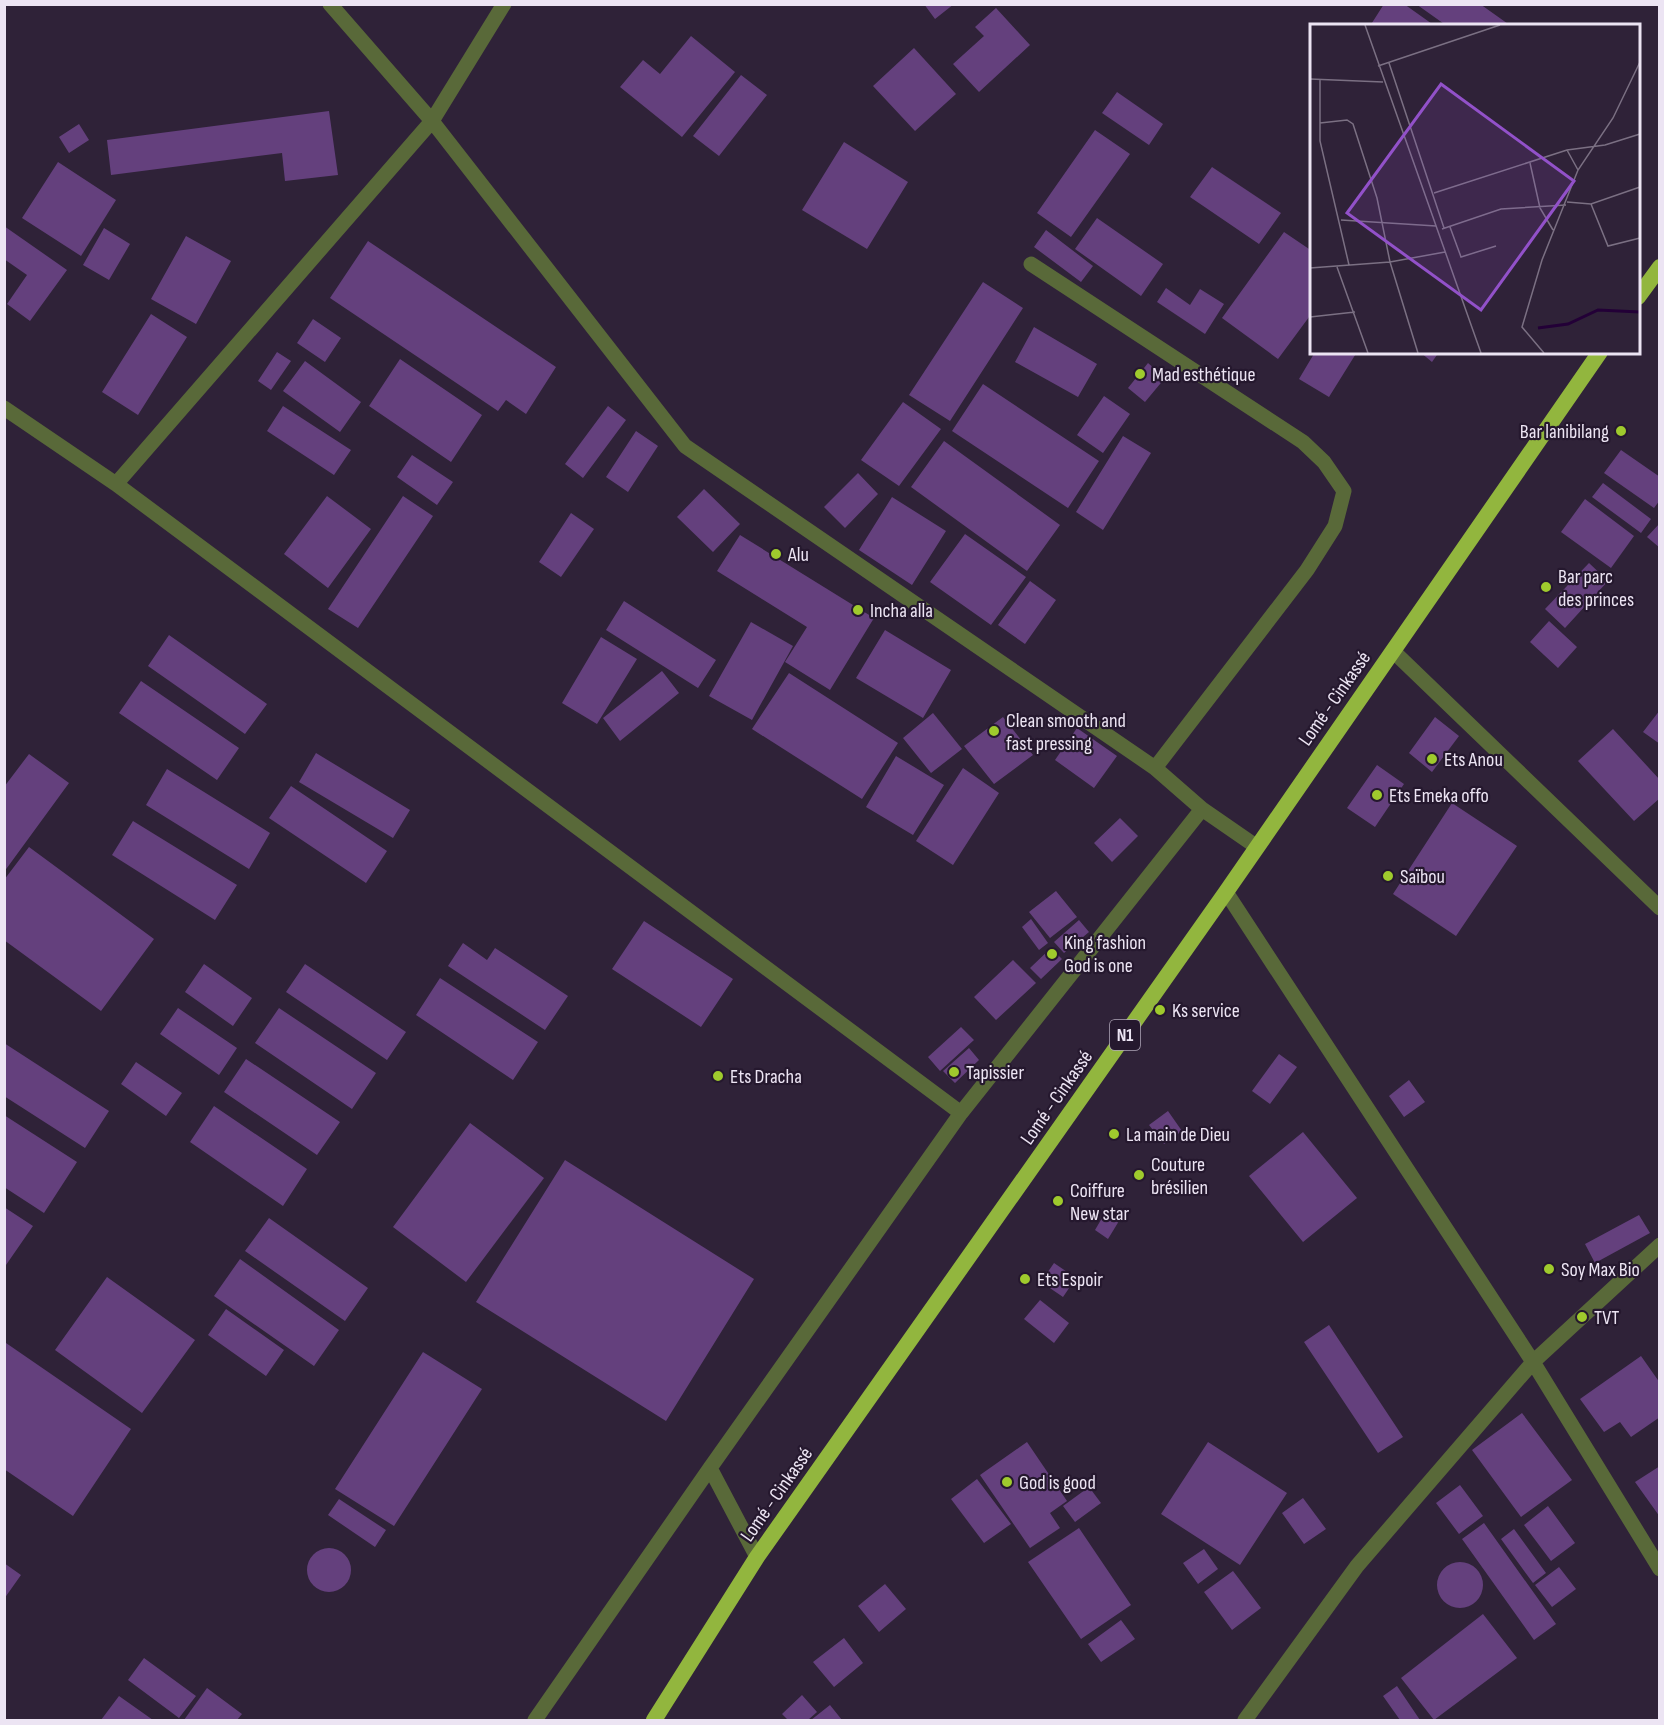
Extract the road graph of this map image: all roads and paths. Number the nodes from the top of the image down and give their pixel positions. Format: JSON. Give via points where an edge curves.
{"nodes":[{"id":1,"x":330,"y":4,"type":"edge"},
{"id":2,"x":504,"y":4,"type":"edge"},
{"id":3,"x":432,"y":121,"type":"junction"},
{"id":4,"x":1031,"y":264,"type":"dead end"},
{"id":5,"x":1659,"y":267,"type":"edge"},
{"id":6,"x":1640,"y":294,"type":"edge"},
{"id":7,"x":1599,"y":354,"type":"edge"},
{"id":8,"x":4,"y":408,"type":"edge"},
{"id":9,"x":116,"y":484,"type":"junction"},
{"id":10,"x":1393,"y":651,"type":"junction"},
{"id":11,"x":1155,"y":768,"type":"junction"},
{"id":12,"x":1202,"y":809,"type":"junction"},
{"id":13,"x":1257,"y":847,"type":"junction"},
{"id":14,"x":1226,"y":892,"type":"junction"},
{"id":15,"x":1659,"y":908,"type":"edge"},
{"id":16,"x":961,"y":1113,"type":"junction"},
{"id":17,"x":1659,"y":1245,"type":"edge"},
{"id":18,"x":1533,"y":1362,"type":"junction"},
{"id":19,"x":710,"y":1468,"type":"junction"},
{"id":20,"x":757,"y":1557,"type":"junction"},
{"id":21,"x":1659,"y":1569,"type":"edge"},
{"id":22,"x":535,"y":1720,"type":"edge"},
{"id":23,"x":654,"y":1720,"type":"edge"},
{"id":24,"x":1245,"y":1720,"type":"edge"}],
"edges":[{"from":1,"to":3,"type":"street"},
{"from":2,"to":3,"type":"street"},
{"from":3,"to":9,"type":"street"},
{"from":3,"to":11,"type":"street","via":[[685,446]]},
{"from":4,"to":11,"type":"street","via":[[1303,442],[1324,462],[1344,491],[1335,526],[1307,570]]},
{"from":5,"to":6,"type":"highway"},
{"from":7,"to":10,"type":"highway","name":"Lomé - Cinkassé","number":"N1"},
{"from":8,"to":9,"type":"street"},
{"from":9,"to":16,"type":"street"},
{"from":10,"to":13,"type":"highway","name":"Lomé - Cinkassé","number":"N1"},
{"from":10,"to":15,"type":"street"},
{"from":11,"to":12,"type":"street"},
{"from":12,"to":13,"type":"street"},
{"from":12,"to":16,"type":"street"},
{"from":13,"to":14,"type":"highway","name":"Lomé - Cinkassé","number":"N1"},
{"from":14,"to":18,"type":"street"},
{"from":14,"to":20,"type":"highway","name":"Lomé - Cinkassé","number":"N1"},
{"from":16,"to":19,"type":"street"},
{"from":17,"to":18,"type":"street"},
{"from":18,"to":21,"type":"street"},
{"from":18,"to":24,"type":"street","via":[[1357,1566]]},
{"from":19,"to":20,"type":"street"},
{"from":19,"to":22,"type":"street"},
{"from":20,"to":23,"type":"highway","name":"Lomé - Cinkassé","number":"N1"}]}
